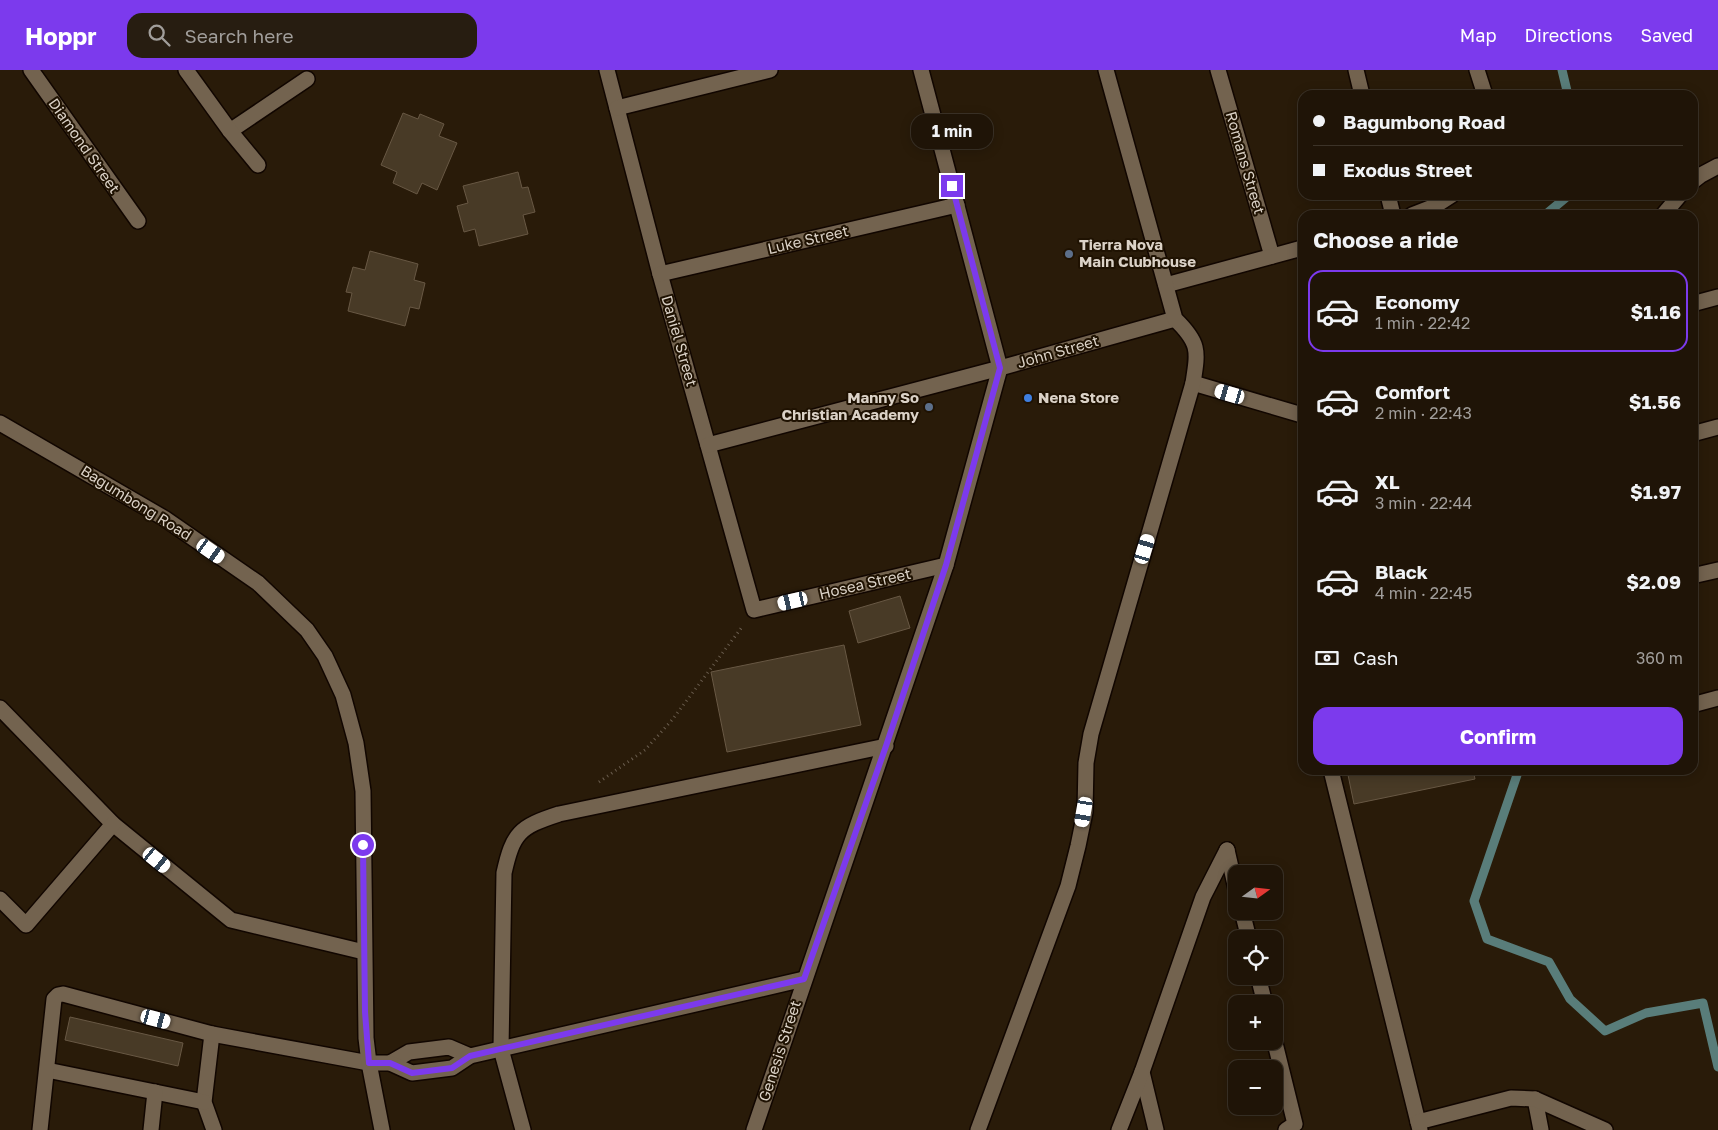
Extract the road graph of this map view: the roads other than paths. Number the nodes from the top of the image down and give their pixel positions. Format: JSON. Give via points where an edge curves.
{"nodes":[{"id":1,"x":31,"y":70,"type":"edge"},
{"id":2,"x":186,"y":70,"type":"edge"},
{"id":3,"x":607,"y":70,"type":"edge"},
{"id":4,"x":770,"y":70,"type":"edge"},
{"id":5,"x":921,"y":70,"type":"edge"},
{"id":6,"x":1106,"y":70,"type":"edge"},
{"id":7,"x":1218,"y":70,"type":"edge"},
{"id":8,"x":1356,"y":70,"type":"edge"},
{"id":9,"x":1477,"y":70,"type":"edge"},
{"id":10,"x":307,"y":79,"type":"dead end"},
{"id":11,"x":1361,"y":90,"type":"edge"},
{"id":12,"x":1483,"y":90,"type":"edge"},
{"id":13,"x":616,"y":108,"type":"junction"},
{"id":14,"x":230,"y":131,"type":"junction"},
{"id":15,"x":258,"y":165,"type":"dead end"},
{"id":16,"x":1718,"y":166,"type":"edge"},
{"id":17,"x":1698,"y":177,"type":"edge"},
{"id":18,"x":1444,"y":200,"type":"edge"},
{"id":19,"x":1676,"y":200,"type":"edge"},
{"id":20,"x":956,"y":205,"type":"junction"},
{"id":21,"x":1425,"y":210,"type":"edge"},
{"id":22,"x":1667,"y":210,"type":"edge"},
{"id":23,"x":138,"y":221,"type":"dead end"},
{"id":24,"x":1298,"y":249,"type":"edge"},
{"id":25,"x":1272,"y":256,"type":"junction"},
{"id":26,"x":660,"y":274,"type":"junction"},
{"id":27,"x":1166,"y":285,"type":"junction"},
{"id":28,"x":1718,"y":297,"type":"edge"},
{"id":29,"x":1698,"y":302,"type":"edge"},
{"id":30,"x":1175,"y":319,"type":"junction"},
{"id":31,"x":1000,"y":368,"type":"junction"},
{"id":32,"x":1193,"y":383,"type":"junction"},
{"id":33,"x":1298,"y":415,"type":"edge"},
{"id":34,"x":0,"y":423,"type":"edge"},
{"id":35,"x":1718,"y":428,"type":"edge"},
{"id":36,"x":1698,"y":433,"type":"edge"},
{"id":37,"x":708,"y":446,"type":"junction"},
{"id":38,"x":946,"y":565,"type":"junction"},
{"id":39,"x":1718,"y":570,"type":"edge"},
{"id":40,"x":1698,"y":575,"type":"edge"},
{"id":41,"x":754,"y":610,"type":"joint"},
{"id":42,"x":1718,"y":698,"type":"edge"},
{"id":43,"x":1698,"y":703,"type":"edge"},
{"id":44,"x":0,"y":708,"type":"edge"},
{"id":45,"x":886,"y":746,"type":"junction"},
{"id":46,"x":1332,"y":775,"type":"edge"},
{"id":47,"x":113,"y":824,"type":"junction"},
{"id":48,"x":1230,"y":865,"type":"edge"},
{"id":49,"x":0,"y":899,"type":"edge"},
{"id":50,"x":364,"y":952,"type":"junction"},
{"id":51,"x":804,"y":979,"type":"junction"},
{"id":52,"x":212,"y":1034,"type":"junction"},
{"id":53,"x":501,"y":1049,"type":"junction"},
{"id":54,"x":1277,"y":1050,"type":"edge"},
{"id":55,"x":470,"y":1056,"type":"junction"},
{"id":56,"x":369,"y":1063,"type":"junction"},
{"id":57,"x":390,"y":1063,"type":"junction"},
{"id":58,"x":47,"y":1070,"type":"junction"},
{"id":59,"x":1142,"y":1072,"type":"junction"},
{"id":60,"x":155,"y":1092,"type":"junction"},
{"id":61,"x":1535,"y":1099,"type":"junction"},
{"id":62,"x":204,"y":1102,"type":"junction"},
{"id":63,"x":1419,"y":1126,"type":"edge"},
{"id":64,"x":40,"y":1130,"type":"edge"},
{"id":65,"x":151,"y":1130,"type":"edge"},
{"id":66,"x":214,"y":1130,"type":"edge"},
{"id":67,"x":382,"y":1130,"type":"edge"},
{"id":68,"x":523,"y":1130,"type":"edge"},
{"id":69,"x":754,"y":1130,"type":"edge"},
{"id":70,"x":978,"y":1130,"type":"edge"},
{"id":71,"x":1119,"y":1130,"type":"edge"},
{"id":72,"x":1156,"y":1130,"type":"edge"},
{"id":73,"x":1286,"y":1130,"type":"edge"},
{"id":74,"x":1541,"y":1130,"type":"edge"},
{"id":75,"x":1605,"y":1130,"type":"edge"}],
"edges":[{"from":1,"to":23,"type":"street","name":"Diamond Street"},
{"from":2,"to":14,"type":"street"},
{"from":3,"to":13,"type":"street","name":"Daniel Street"},
{"from":4,"to":13,"type":"street"},
{"from":5,"to":20,"type":"street"},
{"from":6,"to":27,"type":"street"},
{"from":7,"to":25,"type":"street","name":"Romans Street"},
{"from":8,"to":11,"type":"street"},
{"from":9,"to":12,"type":"street"},
{"from":10,"to":14,"type":"street"},
{"from":13,"to":26,"type":"street","name":"Daniel Street"},
{"from":14,"to":15,"type":"street"},
{"from":16,"to":17,"type":"street"},
{"from":18,"to":21,"type":"street"},
{"from":19,"to":22,"type":"street"},
{"from":20,"to":26,"type":"street","name":"Luke Street"},
{"from":20,"to":31,"type":"street"},
{"from":24,"to":25,"type":"street"},
{"from":25,"to":27,"type":"street"},
{"from":26,"to":37,"type":"street","name":"Daniel Street"},
{"from":27,"to":30,"type":"street"},
{"from":28,"to":29,"type":"street"},
{"from":30,"to":31,"type":"street","name":"John Street"},
{"from":30,"to":32,"type":"street","via":[[1189,332],[1196,346]]},
{"from":31,"to":37,"type":"street","name":"John Street"},
{"from":31,"to":38,"type":"street","name":"Genesis Street"},
{"from":32,"to":33,"type":"street"},
{"from":32,"to":70,"type":"street","via":[[1091,734],[1084,812],[1068,886]]},
{"from":34,"to":50,"type":"street","name":"Bagumbong Road","via":[[164,518],[258,584],[307,630],[325,656],[343,695],[356,743],[363,791]]},
{"from":35,"to":36,"type":"street"},
{"from":37,"to":41,"type":"street","name":"Daniel Street"},
{"from":38,"to":41,"type":"street","name":"Hosea Street"},
{"from":38,"to":45,"type":"street","name":"Genesis Street"},
{"from":39,"to":40,"type":"street"},
{"from":42,"to":43,"type":"street"},
{"from":44,"to":47,"type":"street"},
{"from":45,"to":51,"type":"street","name":"Genesis Street"},
{"from":45,"to":53,"type":"street","via":[[559,814],[527,826],[516,836],[504,873]]},
{"from":46,"to":63,"type":"street"},
{"from":47,"to":49,"type":"street","via":[[26,924]]},
{"from":47,"to":50,"type":"street","via":[[231,920]]},
{"from":48,"to":59,"type":"street","via":[[1227,850],[1203,897]]},
{"from":50,"to":56,"type":"street","name":"Bagumbong Road"},
{"from":51,"to":53,"type":"street"},
{"from":51,"to":69,"type":"street","name":"Genesis Street"},
{"from":52,"to":56,"type":"street"},
{"from":52,"to":58,"type":"street","via":[[58,995],[54,999]]},
{"from":52,"to":62,"type":"street"},
{"from":53,"to":55,"type":"street"},
{"from":53,"to":68,"type":"street"},
{"from":54,"to":73,"type":"street","via":[[1295,1124]]},
{"from":55,"to":57,"type":"street","via":[[449,1047],[409,1052]]},
{"from":55,"to":57,"type":"street","via":[[452,1068],[412,1073]]},
{"from":56,"to":57,"type":"street"},
{"from":56,"to":67,"type":"street","name":"Bagumbong Road"},
{"from":58,"to":60,"type":"street"},
{"from":58,"to":64,"type":"street"},
{"from":59,"to":71,"type":"street"},
{"from":59,"to":72,"type":"street"},
{"from":60,"to":62,"type":"street"},
{"from":60,"to":65,"type":"street"},
{"from":61,"to":63,"type":"street","via":[[1511,1098]]},
{"from":61,"to":74,"type":"street"},
{"from":61,"to":75,"type":"street"},
{"from":62,"to":66,"type":"street"}]}
